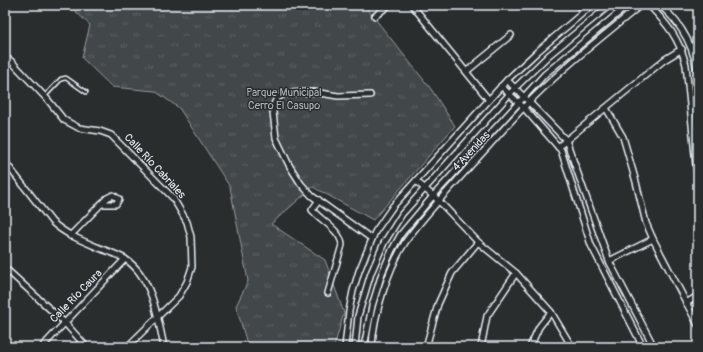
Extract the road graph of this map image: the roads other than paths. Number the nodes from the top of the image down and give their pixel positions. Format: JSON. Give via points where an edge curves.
{"nodes":[{"id":1,"x":389,"y":5,"type":"edge"},
{"id":2,"x":412,"y":5,"type":"edge"},
{"id":3,"x":579,"y":5,"type":"edge"},
{"id":4,"x":592,"y":5,"type":"edge"},
{"id":5,"x":610,"y":5,"type":"edge"},
{"id":6,"x":628,"y":5,"type":"edge"},
{"id":7,"x":641,"y":5,"type":"edge"},
{"id":8,"x":650,"y":5,"type":"edge"},
{"id":9,"x":660,"y":5,"type":"edge"},
{"id":10,"x":584,"y":11,"type":"junction"},
{"id":11,"x":375,"y":16,"type":"dead end"},
{"id":12,"x":511,"y":35,"type":"dead end"},
{"id":13,"x":682,"y":49,"type":"junction"},
{"id":14,"x":5,"y":57,"type":"edge"},
{"id":15,"x":466,"y":71,"type":"junction"},
{"id":16,"x":507,"y":80,"type":"junction"},
{"id":17,"x":698,"y":80,"type":"edge"},
{"id":18,"x":501,"y":86,"type":"junction"},
{"id":19,"x":515,"y":88,"type":"junction"},
{"id":20,"x":86,"y":92,"type":"dead end"},
{"id":21,"x":510,"y":94,"type":"junction"},
{"id":22,"x":370,"y":95,"type":"dead end"},
{"id":23,"x":523,"y":96,"type":"junction"},
{"id":24,"x":45,"y":97,"type":"junction"},
{"id":25,"x":489,"y":100,"type":"junction"},
{"id":26,"x":518,"y":102,"type":"junction"},
{"id":27,"x":530,"y":102,"type":"junction"},
{"id":28,"x":524,"y":108,"type":"junction"},
{"id":29,"x":606,"y":108,"type":"junction"},
{"id":30,"x":566,"y":140,"type":"junction"},
{"id":31,"x":558,"y":147,"type":"junction"},
{"id":32,"x":5,"y":162,"type":"edge"},
{"id":33,"x":416,"y":181,"type":"junction"},
{"id":34,"x":698,"y":185,"type":"edge"},
{"id":35,"x":425,"y":188,"type":"junction"},
{"id":36,"x":433,"y":196,"type":"junction"},
{"id":37,"x":319,"y":200,"type":"junction"},
{"id":38,"x":439,"y":201,"type":"junction"},
{"id":39,"x":101,"y":204,"type":"dead end"},
{"id":40,"x":70,"y":236,"type":"junction"},
{"id":41,"x":372,"y":238,"type":"junction"},
{"id":42,"x":653,"y":240,"type":"junction"},
{"id":43,"x":478,"y":242,"type":"junction"},
{"id":44,"x":125,"y":260,"type":"junction"},
{"id":45,"x":609,"y":261,"type":"junction"},
{"id":46,"x":5,"y":268,"type":"edge"},
{"id":47,"x":516,"y":273,"type":"junction"},
{"id":48,"x":328,"y":293,"type":"dead end"},
{"id":49,"x":698,"y":296,"type":"edge"},
{"id":50,"x":686,"y":303,"type":"junction"},
{"id":51,"x":551,"y":312,"type":"junction"},
{"id":52,"x":158,"y":316,"type":"junction"},
{"id":53,"x":65,"y":323,"type":"junction"},
{"id":54,"x":698,"y":325,"type":"edge"},
{"id":55,"x":42,"y":347,"type":"edge"},
{"id":56,"x":85,"y":347,"type":"edge"},
{"id":57,"x":127,"y":347,"type":"edge"},
{"id":58,"x":164,"y":347,"type":"edge"},
{"id":59,"x":345,"y":347,"type":"edge"},
{"id":60,"x":355,"y":347,"type":"edge"},
{"id":61,"x":364,"y":347,"type":"edge"},
{"id":62,"x":372,"y":347,"type":"edge"},
{"id":63,"x":426,"y":347,"type":"edge"},
{"id":64,"x":481,"y":347,"type":"edge"},
{"id":65,"x":530,"y":347,"type":"edge"},
{"id":66,"x":572,"y":347,"type":"edge"},
{"id":67,"x":644,"y":347,"type":"edge"},
{"id":68,"x":654,"y":347,"type":"edge"}],
"edges":[{"from":1,"to":11,"type":"street"},
{"from":2,"to":15,"type":"street"},
{"from":3,"to":10,"type":"street"},
{"from":4,"to":10,"type":"street","name":"4 Avenidas"},
{"from":5,"to":19,"type":"street","name":"4 Avenidas","via":[[548,55]]},
{"from":6,"to":23,"type":"street","name":"4 Avenidas","via":[[545,74]]},
{"from":7,"to":27,"type":"street","name":"4 Avenidas","via":[[575,59]]},
{"from":8,"to":13,"type":"street","via":[[673,33]]},
{"from":9,"to":17,"type":"street","via":[[670,13],[686,34],[694,54]]},
{"from":10,"to":16,"type":"street","name":"4 Avenidas"},
{"from":12,"to":15,"type":"street"},
{"from":13,"to":29,"type":"street","via":[[664,60]]},
{"from":13,"to":34,"type":"street","via":[[688,76]]},
{"from":14,"to":24,"type":"street","name":"Calle Río Cabriales"},
{"from":15,"to":25,"type":"street"},
{"from":16,"to":18,"type":"street","name":"4 Avenidas"},
{"from":16,"to":19,"type":"street"},
{"from":18,"to":21,"type":"street"},
{"from":18,"to":25,"type":"street","name":"4 Avenidas"},
{"from":19,"to":21,"type":"street","name":"4 Avenidas"},
{"from":19,"to":23,"type":"street"},
{"from":20,"to":24,"type":"lane","via":[[66,78],[61,79]]},
{"from":21,"to":26,"type":"street"},
{"from":21,"to":35,"type":"street","name":"4 Avenidas"},
{"from":22,"to":37,"type":"street","via":[[287,93],[278,97],[274,104],[276,138],[301,184]]},
{"from":23,"to":26,"type":"street","name":"4 Avenidas"},
{"from":23,"to":27,"type":"street"},
{"from":24,"to":52,"type":"street","name":"Calle Río Cabriales","via":[[64,120],[72,125],[111,134],[158,181],[181,210],[190,237],[192,267],[179,296]]},
{"from":25,"to":33,"type":"street","name":"4 Avenidas"},
{"from":26,"to":28,"type":"street"},
{"from":26,"to":36,"type":"street","name":"4 Avenidas"},
{"from":27,"to":28,"type":"street","name":"4 Avenidas"},
{"from":27,"to":30,"type":"street"},
{"from":28,"to":31,"type":"street"},
{"from":28,"to":38,"type":"street","name":"4 Avenidas"},
{"from":29,"to":30,"type":"street"},
{"from":29,"to":42,"type":"street","via":[[624,142]]},
{"from":30,"to":31,"type":"street"},
{"from":30,"to":45,"type":"street"},
{"from":31,"to":67,"type":"street","via":[[591,245]]},
{"from":32,"to":40,"type":"street","via":[[52,222]]},
{"from":33,"to":35,"type":"street"},
{"from":33,"to":41,"type":"street","name":"4 Avenidas","via":[[393,206]]},
{"from":35,"to":36,"type":"street"},
{"from":35,"to":60,"type":"street","name":"4 Avenidas","via":[[402,214],[377,257],[358,316]]},
{"from":36,"to":38,"type":"street"},
{"from":36,"to":61,"type":"street","name":"4 Avenidas","via":[[401,234],[392,250],[372,306]]},
{"from":37,"to":41,"type":"street"},
{"from":37,"to":48,"type":"street","via":[[312,210],[338,235],[342,245]]},
{"from":38,"to":43,"type":"street"},
{"from":38,"to":62,"type":"street","name":"4 Avenidas","via":[[406,242],[396,260],[378,310]]},
{"from":39,"to":40,"type":"street"},
{"from":40,"to":44,"type":"street"},
{"from":41,"to":59,"type":"street","name":"4 Avenidas","via":[[352,291]]},
{"from":42,"to":45,"type":"street"},
{"from":42,"to":50,"type":"street"},
{"from":43,"to":47,"type":"street"},
{"from":43,"to":63,"type":"street","via":[[452,273],[438,304]]},
{"from":44,"to":52,"type":"street","via":[[140,274],[151,294]]},
{"from":44,"to":53,"type":"street","name":"Calle Río Caura"},
{"from":45,"to":68,"type":"street"},
{"from":46,"to":53,"type":"street"},
{"from":47,"to":51,"type":"street"},
{"from":47,"to":64,"type":"street","via":[[487,316]]},
{"from":49,"to":50,"type":"street"},
{"from":50,"to":54,"type":"street"},
{"from":51,"to":65,"type":"street","via":[[539,327]]},
{"from":51,"to":66,"type":"street"},
{"from":52,"to":57,"type":"street","name":"Calle Río Cabriales"},
{"from":52,"to":58,"type":"street"},
{"from":53,"to":55,"type":"street","name":"Calle Río Caura"},
{"from":53,"to":56,"type":"street"}]}
